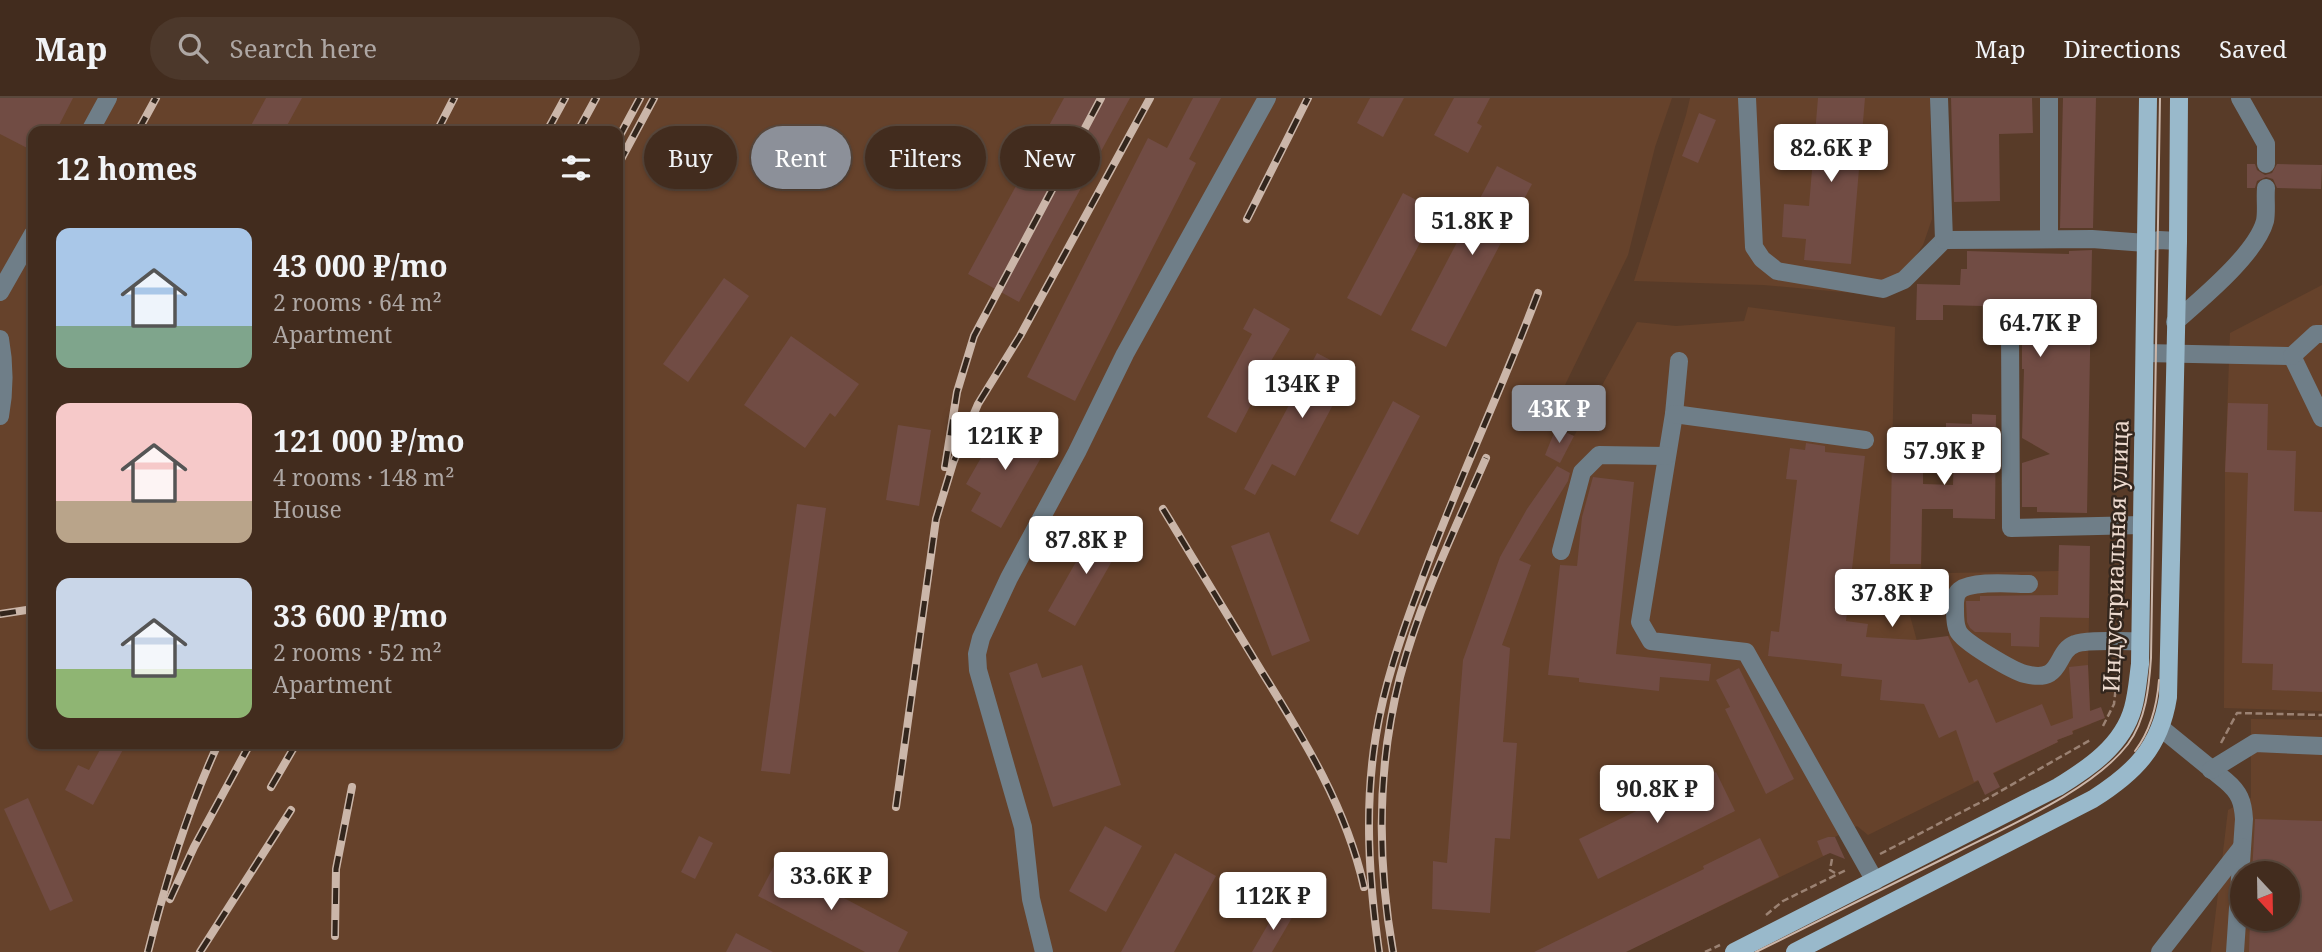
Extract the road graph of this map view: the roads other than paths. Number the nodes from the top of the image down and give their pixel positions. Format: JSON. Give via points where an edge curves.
{"nodes":[{"id":1,"x":108,"y":98,"type":"edge"},
{"id":2,"x":1266,"y":98,"type":"edge"},
{"id":3,"x":1747,"y":98,"type":"edge"},
{"id":4,"x":1939,"y":98,"type":"edge"},
{"id":5,"x":2049,"y":98,"type":"edge"},
{"id":6,"x":2148,"y":98,"type":"edge"},
{"id":7,"x":2179,"y":98,"type":"edge"},
{"id":8,"x":2240,"y":98,"type":"edge"},
{"id":9,"x":93,"y":126,"type":"edge"},
{"id":10,"x":2266,"y":164,"type":"dead end"},
{"id":11,"x":2266,"y":188,"type":"dead end"},
{"id":12,"x":2049,"y":239,"type":"junction"},
{"id":13,"x":1944,"y":240,"type":"junction"},
{"id":14,"x":2178,"y":241,"type":"junction"},
{"id":15,"x":28,"y":243,"type":"edge"},
{"id":16,"x":2146,"y":243,"type":"junction"},
{"id":17,"x":0,"y":292,"type":"edge"},
{"id":18,"x":2175,"y":322,"type":"junction"},
{"id":19,"x":2010,"y":327,"type":"dead end"},
{"id":20,"x":2322,"y":334,"type":"edge"},
{"id":21,"x":0,"y":339,"type":"edge"},
{"id":22,"x":2145,"y":353,"type":"junction"},
{"id":23,"x":2175,"y":354,"type":"junction"},
{"id":24,"x":2292,"y":356,"type":"junction"},
{"id":25,"x":1679,"y":361,"type":"dead end"},
{"id":26,"x":1674,"y":414,"type":"junction"},
{"id":27,"x":0,"y":416,"type":"edge"},
{"id":28,"x":2322,"y":418,"type":"edge"},
{"id":29,"x":1866,"y":440,"type":"dead end"},
{"id":30,"x":1666,"y":456,"type":"junction"},
{"id":31,"x":2142,"y":525,"type":"junction"},
{"id":32,"x":1561,"y":551,"type":"dead end"},
{"id":33,"x":2029,"y":584,"type":"dead end"},
{"id":34,"x":2140,"y":641,"type":"junction"},
{"id":35,"x":2161,"y":728,"type":"junction"},
{"id":36,"x":2322,"y":746,"type":"edge"},
{"id":37,"x":2211,"y":770,"type":"junction"},
{"id":38,"x":2242,"y":848,"type":"junction"},
{"id":39,"x":1875,"y":881,"type":"junction"},
{"id":40,"x":1044,"y":952,"type":"edge"},
{"id":41,"x":1734,"y":952,"type":"edge"},
{"id":42,"x":1795,"y":952,"type":"edge"},
{"id":43,"x":2160,"y":952,"type":"edge"},
{"id":44,"x":2235,"y":952,"type":"edge"}],
"edges":[{"from":1,"to":9,"type":"lane"},
{"from":2,"to":40,"type":"lane","via":[[1113,377],[981,638],[978,670],[1023,827],[1031,899]]},
{"from":3,"to":13,"type":"lane","via":[[1755,247],[1777,271],[1883,289],[1904,281]]},
{"from":4,"to":13,"type":"lane"},
{"from":5,"to":12,"type":"lane"},
{"from":6,"to":16,"type":"main road","name":"Индустриальная улица"},
{"from":7,"to":14,"type":"main road"},
{"from":8,"to":10,"type":"lane","via":[[2266,144]]},
{"from":11,"to":18,"type":"lane","via":[[2265,220],[2255,244]]},
{"from":12,"to":13,"type":"lane"},
{"from":12,"to":16,"type":"lane"},
{"from":14,"to":16,"type":"lane"},
{"from":14,"to":18,"type":"main road"},
{"from":15,"to":17,"type":"lane"},
{"from":16,"to":22,"type":"main road","name":"Индустриальная улица"},
{"from":18,"to":23,"type":"main road"},
{"from":19,"to":31,"type":"lane","via":[[2011,528]]},
{"from":20,"to":24,"type":"lane","via":[[2316,334]]},
{"from":21,"to":27,"type":"lane","via":[[4,361]]},
{"from":22,"to":23,"type":"lane"},
{"from":22,"to":31,"type":"main road","name":"Индустриальная улица"},
{"from":23,"to":24,"type":"lane"},
{"from":23,"to":35,"type":"main road","via":[[2168,697]]},
{"from":24,"to":28,"type":"lane"},
{"from":25,"to":26,"type":"lane"},
{"from":26,"to":29,"type":"lane"},
{"from":26,"to":30,"type":"lane"},
{"from":30,"to":32,"type":"lane","via":[[1599,455],[1591,461],[1582,472]]},
{"from":30,"to":39,"type":"lane","via":[[1640,622],[1651,640],[1746,652]]},
{"from":31,"to":34,"type":"main road","name":"Индустриальная улица"},
{"from":33,"to":34,"type":"lane","via":[[1976,584],[1961,590],[1955,598],[1959,633],[2021,673],[2040,676],[2054,671],[2067,650],[2078,643]]},
{"from":34,"to":39,"type":"main road","name":"Индустриальная улица","via":[[2134,708],[2121,735],[2098,760],[2058,787]]},
{"from":35,"to":37,"type":"lane"},
{"from":35,"to":42,"type":"main road","via":[[2139,763],[2093,799]]},
{"from":36,"to":37,"type":"lane","via":[[2255,743]]},
{"from":37,"to":38,"type":"lane","via":[[2241,798]]},
{"from":38,"to":43,"type":"lane"},
{"from":38,"to":44,"type":"lane"},
{"from":39,"to":41,"type":"main road","name":"Индустриальная улица"}]}
